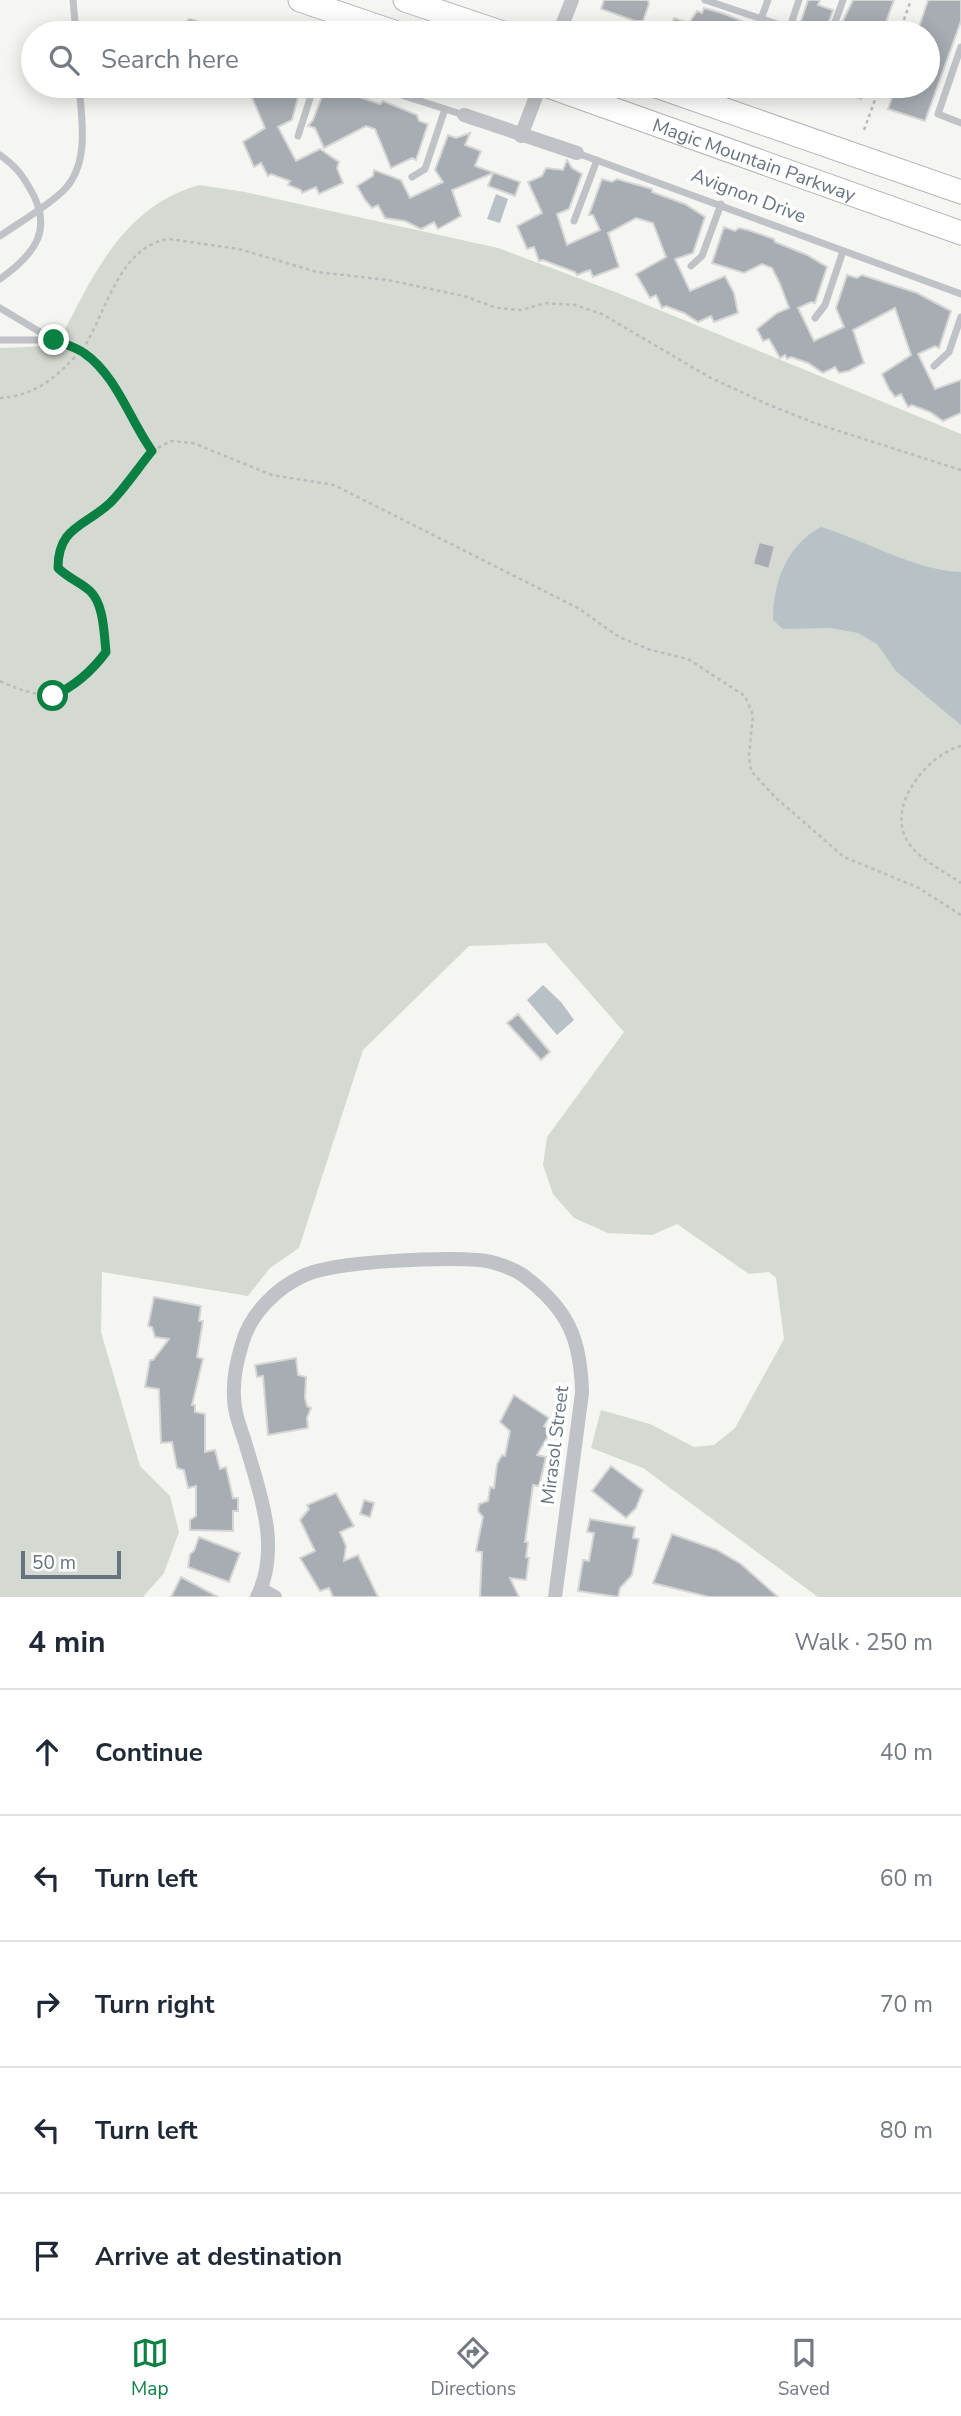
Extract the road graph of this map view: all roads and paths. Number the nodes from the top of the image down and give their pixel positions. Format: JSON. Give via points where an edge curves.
{"nodes":[{"id":1,"x":73,"y":0,"type":"edge"},
{"id":2,"x":300,"y":0,"type":"edge"},
{"id":3,"x":405,"y":0,"type":"edge"},
{"id":4,"x":572,"y":0,"type":"edge"},
{"id":5,"x":705,"y":0,"type":"edge"},
{"id":6,"x":768,"y":0,"type":"edge"},
{"id":7,"x":799,"y":0,"type":"edge"},
{"id":8,"x":843,"y":0,"type":"edge"},
{"id":9,"x":911,"y":0,"type":"edge"},
{"id":10,"x":761,"y":19,"type":"junction"},
{"id":11,"x":75,"y":21,"type":"edge"},
{"id":12,"x":362,"y":21,"type":"edge"},
{"id":13,"x":467,"y":21,"type":"edge"},
{"id":14,"x":564,"y":21,"type":"edge"},
{"id":15,"x":766,"y":21,"type":"edge"},
{"id":16,"x":792,"y":21,"type":"edge"},
{"id":17,"x":835,"y":21,"type":"edge"},
{"id":18,"x":903,"y":21,"type":"edge"},
{"id":19,"x":961,"y":47,"type":"edge"},
{"id":20,"x":80,"y":98,"type":"edge"},
{"id":21,"x":310,"y":98,"type":"edge"},
{"id":22,"x":412,"y":98,"type":"edge"},
{"id":23,"x":535,"y":98,"type":"edge"},
{"id":24,"x":582,"y":98,"type":"edge"},
{"id":25,"x":691,"y":98,"type":"edge"},
{"id":26,"x":876,"y":98,"type":"edge"},
{"id":27,"x":445,"y":108,"type":"junction"},
{"id":28,"x":464,"y":115,"type":"joint"},
{"id":29,"x":961,"y":123,"type":"edge"},
{"id":30,"x":864,"y":130,"type":"dead end"},
{"id":31,"x":298,"y":136,"type":"dead end"},
{"id":32,"x":521,"y":136,"type":"junction"},
{"id":33,"x":577,"y":153,"type":"joint"},
{"id":34,"x":0,"y":155,"type":"edge"},
{"id":35,"x":597,"y":160,"type":"junction"},
{"id":36,"x":412,"y":177,"type":"dead end"},
{"id":37,"x":961,"y":192,"type":"edge"},
{"id":38,"x":721,"y":204,"type":"junction"},
{"id":39,"x":41,"y":206,"type":"junction"},
{"id":40,"x":574,"y":221,"type":"dead end"},
{"id":41,"x":961,"y":233,"type":"edge"},
{"id":42,"x":0,"y":236,"type":"edge"},
{"id":43,"x":843,"y":251,"type":"junction"},
{"id":44,"x":691,"y":266,"type":"dead end"},
{"id":45,"x":0,"y":279,"type":"edge"},
{"id":46,"x":961,"y":293,"type":"edge"},
{"id":47,"x":0,"y":308,"type":"edge"},
{"id":48,"x":961,"y":317,"type":"edge"},
{"id":49,"x":815,"y":318,"type":"dead end"},
{"id":50,"x":0,"y":340,"type":"edge"},
{"id":51,"x":54,"y":340,"type":"junction"},
{"id":52,"x":82,"y":351,"type":"junction"},
{"id":53,"x":934,"y":366,"type":"dead end"},
{"id":54,"x":0,"y":398,"type":"edge"},
{"id":55,"x":152,"y":451,"type":"junction"},
{"id":56,"x":961,"y":470,"type":"edge"},
{"id":57,"x":0,"y":681,"type":"edge"},
{"id":58,"x":961,"y":746,"type":"edge"},
{"id":59,"x":961,"y":883,"type":"edge"},
{"id":60,"x":961,"y":915,"type":"edge"},
{"id":61,"x":259,"y":1593,"type":"edge"},
{"id":62,"x":275,"y":1597,"type":"edge"},
{"id":63,"x":555,"y":1597,"type":"edge"}],
"edges":[{"from":1,"to":11,"type":"lane"},
{"from":2,"to":12,"type":"main road"},
{"from":3,"to":13,"type":"main road"},
{"from":4,"to":14,"type":"street"},
{"from":5,"to":10,"type":"lane"},
{"from":6,"to":10,"type":"lane"},
{"from":7,"to":16,"type":"lane"},
{"from":8,"to":17,"type":"lane"},
{"from":9,"to":18,"type":"path"},
{"from":10,"to":15,"type":"lane"},
{"from":19,"to":29,"type":"lane","via":[[938,114]]},
{"from":20,"to":39,"type":"lane","via":[[78,168],[64,191]]},
{"from":21,"to":31,"type":"lane"},
{"from":22,"to":27,"type":"lane","name":"Avignon Drive"},
{"from":23,"to":32,"type":"street"},
{"from":24,"to":41,"type":"main road","name":"Magic Mountain Parkway"},
{"from":25,"to":37,"type":"main road","name":"Magic Mountain Parkway"},
{"from":26,"to":30,"type":"path"},
{"from":27,"to":28,"type":"lane","name":"Avignon Drive"},
{"from":27,"to":36,"type":"lane","via":[[425,169]]},
{"from":28,"to":32,"type":"street","name":"Avignon Drive"},
{"from":32,"to":33,"type":"street","name":"Avignon Drive"},
{"from":33,"to":35,"type":"lane","name":"Avignon Drive"},
{"from":34,"to":39,"type":"lane","via":[[16,166]]},
{"from":35,"to":38,"type":"lane","name":"Avignon Drive"},
{"from":35,"to":40,"type":"lane"},
{"from":38,"to":43,"type":"lane","name":"Avignon Drive"},
{"from":38,"to":44,"type":"lane","via":[[702,256]]},
{"from":39,"to":42,"type":"lane"},
{"from":39,"to":45,"type":"lane","via":[[41,233],[22,263]]},
{"from":43,"to":46,"type":"lane","name":"Avignon Drive"},
{"from":43,"to":49,"type":"lane","via":[[825,305]]},
{"from":47,"to":51,"type":"lane"},
{"from":48,"to":53,"type":"lane","via":[[949,352]]},
{"from":50,"to":51,"type":"lane"},
{"from":51,"to":52,"type":"lane"},
{"from":52,"to":54,"type":"path","via":[[42,388]]},
{"from":52,"to":55,"type":"path","via":[[106,374]]},
{"from":52,"to":56,"type":"path","via":[[125,269],[149,247],[169,239],[239,249],[317,272],[388,280],[497,308],[575,305],[602,314],[709,377],[767,404]]},
{"from":55,"to":57,"type":"path","via":[[112,501],[67,534],[58,548],[58,568],[98,602],[106,652],[87,674],[53,696],[21,691]]},
{"from":55,"to":60,"type":"path","via":[[170,441],[193,443],[272,475],[334,485],[578,608],[620,637],[688,659],[745,696],[753,715],[751,771],[776,798],[844,857],[917,887]]},
{"from":58,"to":59,"type":"path","via":[[933,760],[911,788],[903,811],[904,834],[920,855]]},
{"from":61,"to":62,"type":"street"},
{"from":61,"to":63,"type":"street","name":"Mirasol Street","via":[[267,1565],[267,1515],[234,1396],[243,1340],[256,1315],[281,1289],[306,1274],[337,1266],[482,1260],[518,1272],[545,1292],[575,1336],[582,1366]]}]}
